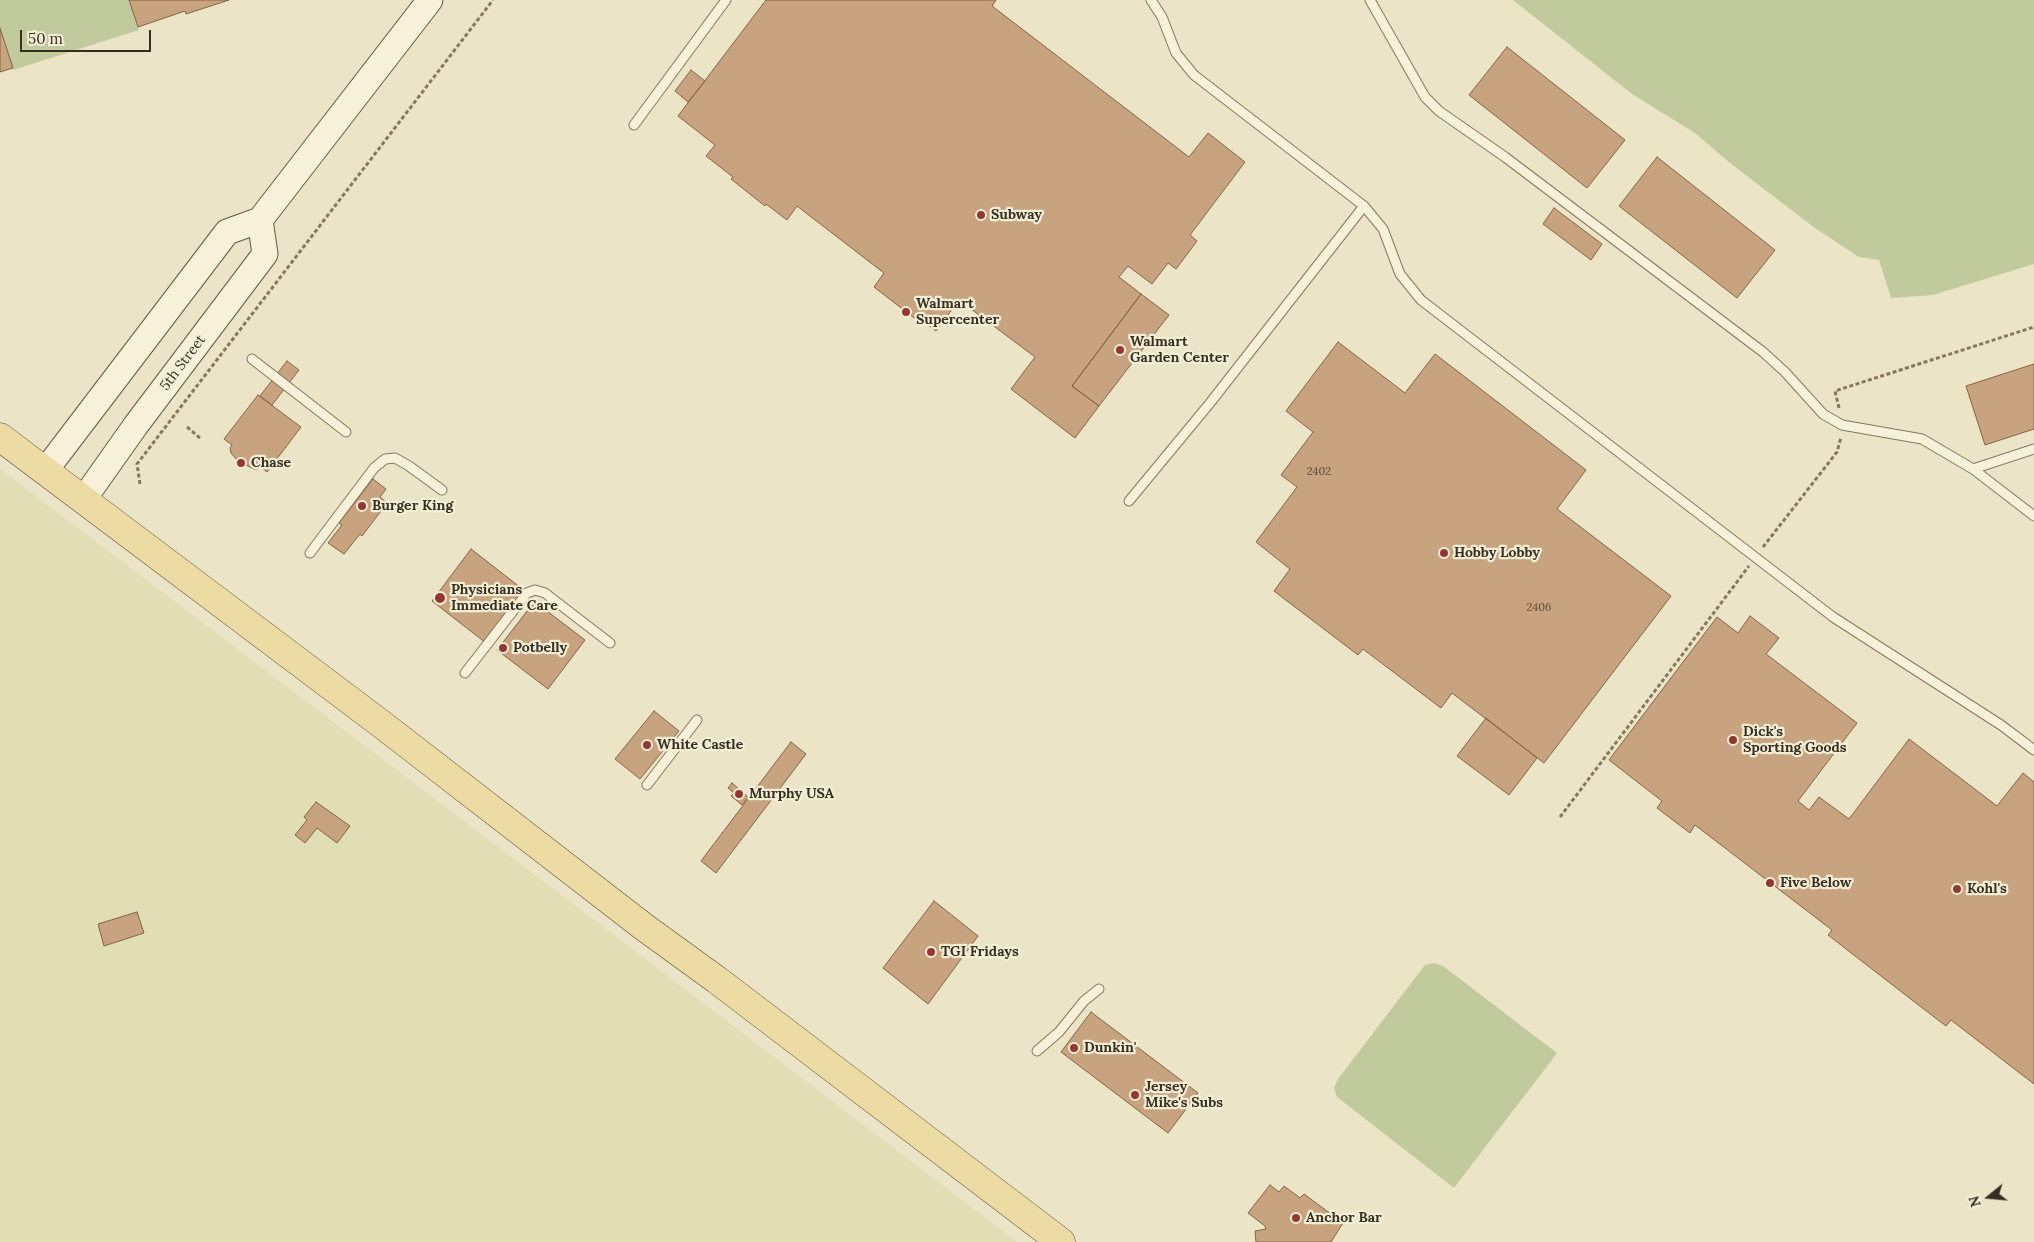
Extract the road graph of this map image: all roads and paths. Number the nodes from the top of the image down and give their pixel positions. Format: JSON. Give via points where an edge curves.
{"nodes":[{"id":1,"x":430,"y":0,"type":"edge"},
{"id":2,"x":492,"y":0,"type":"edge"},
{"id":3,"x":726,"y":0,"type":"edge"},
{"id":4,"x":1151,"y":0,"type":"edge"},
{"id":5,"x":1370,"y":0,"type":"edge"},
{"id":6,"x":634,"y":125,"type":"dead end"},
{"id":7,"x":1364,"y":206,"type":"junction"},
{"id":8,"x":260,"y":220,"type":"junction"},
{"id":9,"x":2034,"y":327,"type":"edge"},
{"id":10,"x":252,"y":359,"type":"dead end"},
{"id":11,"x":1839,"y":389,"type":"dead end"},
{"id":12,"x":187,"y":427,"type":"dead end"},
{"id":13,"x":346,"y":432,"type":"dead end"},
{"id":14,"x":0,"y":437,"type":"edge"},
{"id":15,"x":200,"y":438,"type":"dead end"},
{"id":16,"x":2034,"y":449,"type":"edge"},
{"id":17,"x":1825,"y":467,"type":"dead end"},
{"id":18,"x":1973,"y":469,"type":"junction"},
{"id":19,"x":45,"y":471,"type":"junction"},
{"id":20,"x":140,"y":484,"type":"dead end"},
{"id":21,"x":442,"y":490,"type":"dead end"},
{"id":22,"x":83,"y":500,"type":"junction"},
{"id":23,"x":1129,"y":501,"type":"dead end"},
{"id":24,"x":2034,"y":516,"type":"edge"},
{"id":25,"x":310,"y":553,"type":"dead end"},
{"id":26,"x":1755,"y":558,"type":"junction"},
{"id":27,"x":610,"y":643,"type":"dead end"},
{"id":28,"x":465,"y":673,"type":"dead end"},
{"id":29,"x":697,"y":720,"type":"dead end"},
{"id":30,"x":2034,"y":750,"type":"edge"},
{"id":31,"x":647,"y":784,"type":"dead end"},
{"id":32,"x":1560,"y":817,"type":"dead end"},
{"id":33,"x":1098,"y":989,"type":"dead end"},
{"id":34,"x":1037,"y":1051,"type":"dead end"},
{"id":35,"x":1061,"y":1242,"type":"edge"}],
"edges":[{"from":1,"to":8,"type":"street"},
{"from":2,"to":20,"type":"path","via":[[137,464]]},
{"from":3,"to":6,"type":"lane"},
{"from":4,"to":7,"type":"lane","via":[[1162,17],[1176,53],[1194,76]]},
{"from":5,"to":18,"type":"lane","via":[[1420,90],[1439,111],[1552,192],[1762,352],[1824,414],[1842,425],[1922,439]]},
{"from":7,"to":23,"type":"lane"},
{"from":7,"to":26,"type":"lane","via":[[1383,229],[1400,274],[1421,300]]},
{"from":8,"to":19,"type":"street","via":[[227,232]]},
{"from":8,"to":22,"type":"street","name":"5th Street","via":[[265,254]]},
{"from":9,"to":11,"type":"path"},
{"from":10,"to":13,"type":"lane"},
{"from":12,"to":15,"type":"path"},
{"from":14,"to":19,"type":"main road"},
{"from":16,"to":18,"type":"lane"},
{"from":17,"to":26,"type":"path"},
{"from":18,"to":24,"type":"lane"},
{"from":19,"to":22,"type":"main road"},
{"from":21,"to":25,"type":"lane","via":[[396,458],[385,459],[374,468]]},
{"from":22,"to":35,"type":"main road"},
{"from":26,"to":30,"type":"lane","via":[[1833,617],[2001,725]]},
{"from":26,"to":32,"type":"path"},
{"from":27,"to":28,"type":"lane","via":[[545,593],[534,590],[527,592]]},
{"from":29,"to":31,"type":"lane"},
{"from":33,"to":34,"type":"lane"}]}
